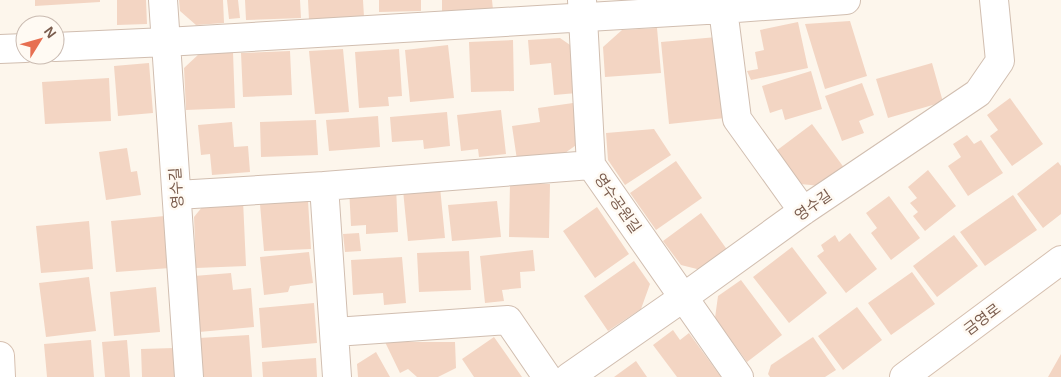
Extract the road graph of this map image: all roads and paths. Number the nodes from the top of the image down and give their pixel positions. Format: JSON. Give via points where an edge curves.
{"nodes":[{"id":1,"x":163,"y":0,"type":"edge"},
{"id":2,"x":846,"y":0,"type":"edge"},
{"id":3,"x":994,"y":0,"type":"edge"},
{"id":4,"x":583,"y":8,"type":"edge"},
{"id":5,"x":723,"y":9,"type":"junction"},
{"id":6,"x":166,"y":42,"type":"junction"},
{"id":7,"x":65,"y":47,"type":"edge"},
{"id":8,"x":15,"y":48,"type":"edge"},
{"id":9,"x":0,"y":49,"type":"edge"},
{"id":10,"x":591,"y":165,"type":"junction"},
{"id":11,"x":324,"y":186,"type":"junction"},
{"id":12,"x":177,"y":195,"type":"junction"},
{"id":13,"x":803,"y":211,"type":"junction"},
{"id":14,"x":1061,"y":260,"type":"edge"},
{"id":15,"x":684,"y":297,"type":"junction"},
{"id":16,"x":335,"y":332,"type":"junction"},
{"id":17,"x":0,"y":356,"type":"edge"},
{"id":18,"x":1,"y":377,"type":"edge"},
{"id":19,"x":189,"y":377,"type":"edge"},
{"id":20,"x":337,"y":377,"type":"edge"},
{"id":21,"x":548,"y":377,"type":"edge"},
{"id":22,"x":569,"y":377,"type":"edge"},
{"id":23,"x":739,"y":377,"type":"edge"},
{"id":24,"x":904,"y":377,"type":"edge"}],
"edges":[{"from":1,"to":6,"type":"street","name":"영수길"},
{"from":2,"to":5,"type":"street"},
{"from":3,"to":13,"type":"street","name":"영수길","via":[[1000,61],[978,93]]},
{"from":4,"to":5,"type":"street"},
{"from":4,"to":6,"type":"street"},
{"from":4,"to":10,"type":"street","name":"영수공원길"},
{"from":5,"to":13,"type":"street","via":[[737,119]]},
{"from":6,"to":7,"type":"street"},
{"from":6,"to":12,"type":"street","name":"영수길"},
{"from":8,"to":9,"type":"street"},
{"from":10,"to":11,"type":"street"},
{"from":10,"to":15,"type":"street","name":"영수공원길"},
{"from":11,"to":12,"type":"street"},
{"from":11,"to":16,"type":"street"},
{"from":12,"to":19,"type":"street","name":"영수길"},
{"from":13,"to":15,"type":"street","name":"영수길"},
{"from":14,"to":24,"type":"street","name":"금영로"},
{"from":15,"to":22,"type":"street","name":"영수길"},
{"from":15,"to":23,"type":"street","name":"영수공원길"},
{"from":16,"to":20,"type":"street"},
{"from":16,"to":21,"type":"street","via":[[508,320]]},
{"from":17,"to":18,"type":"street"}]}
